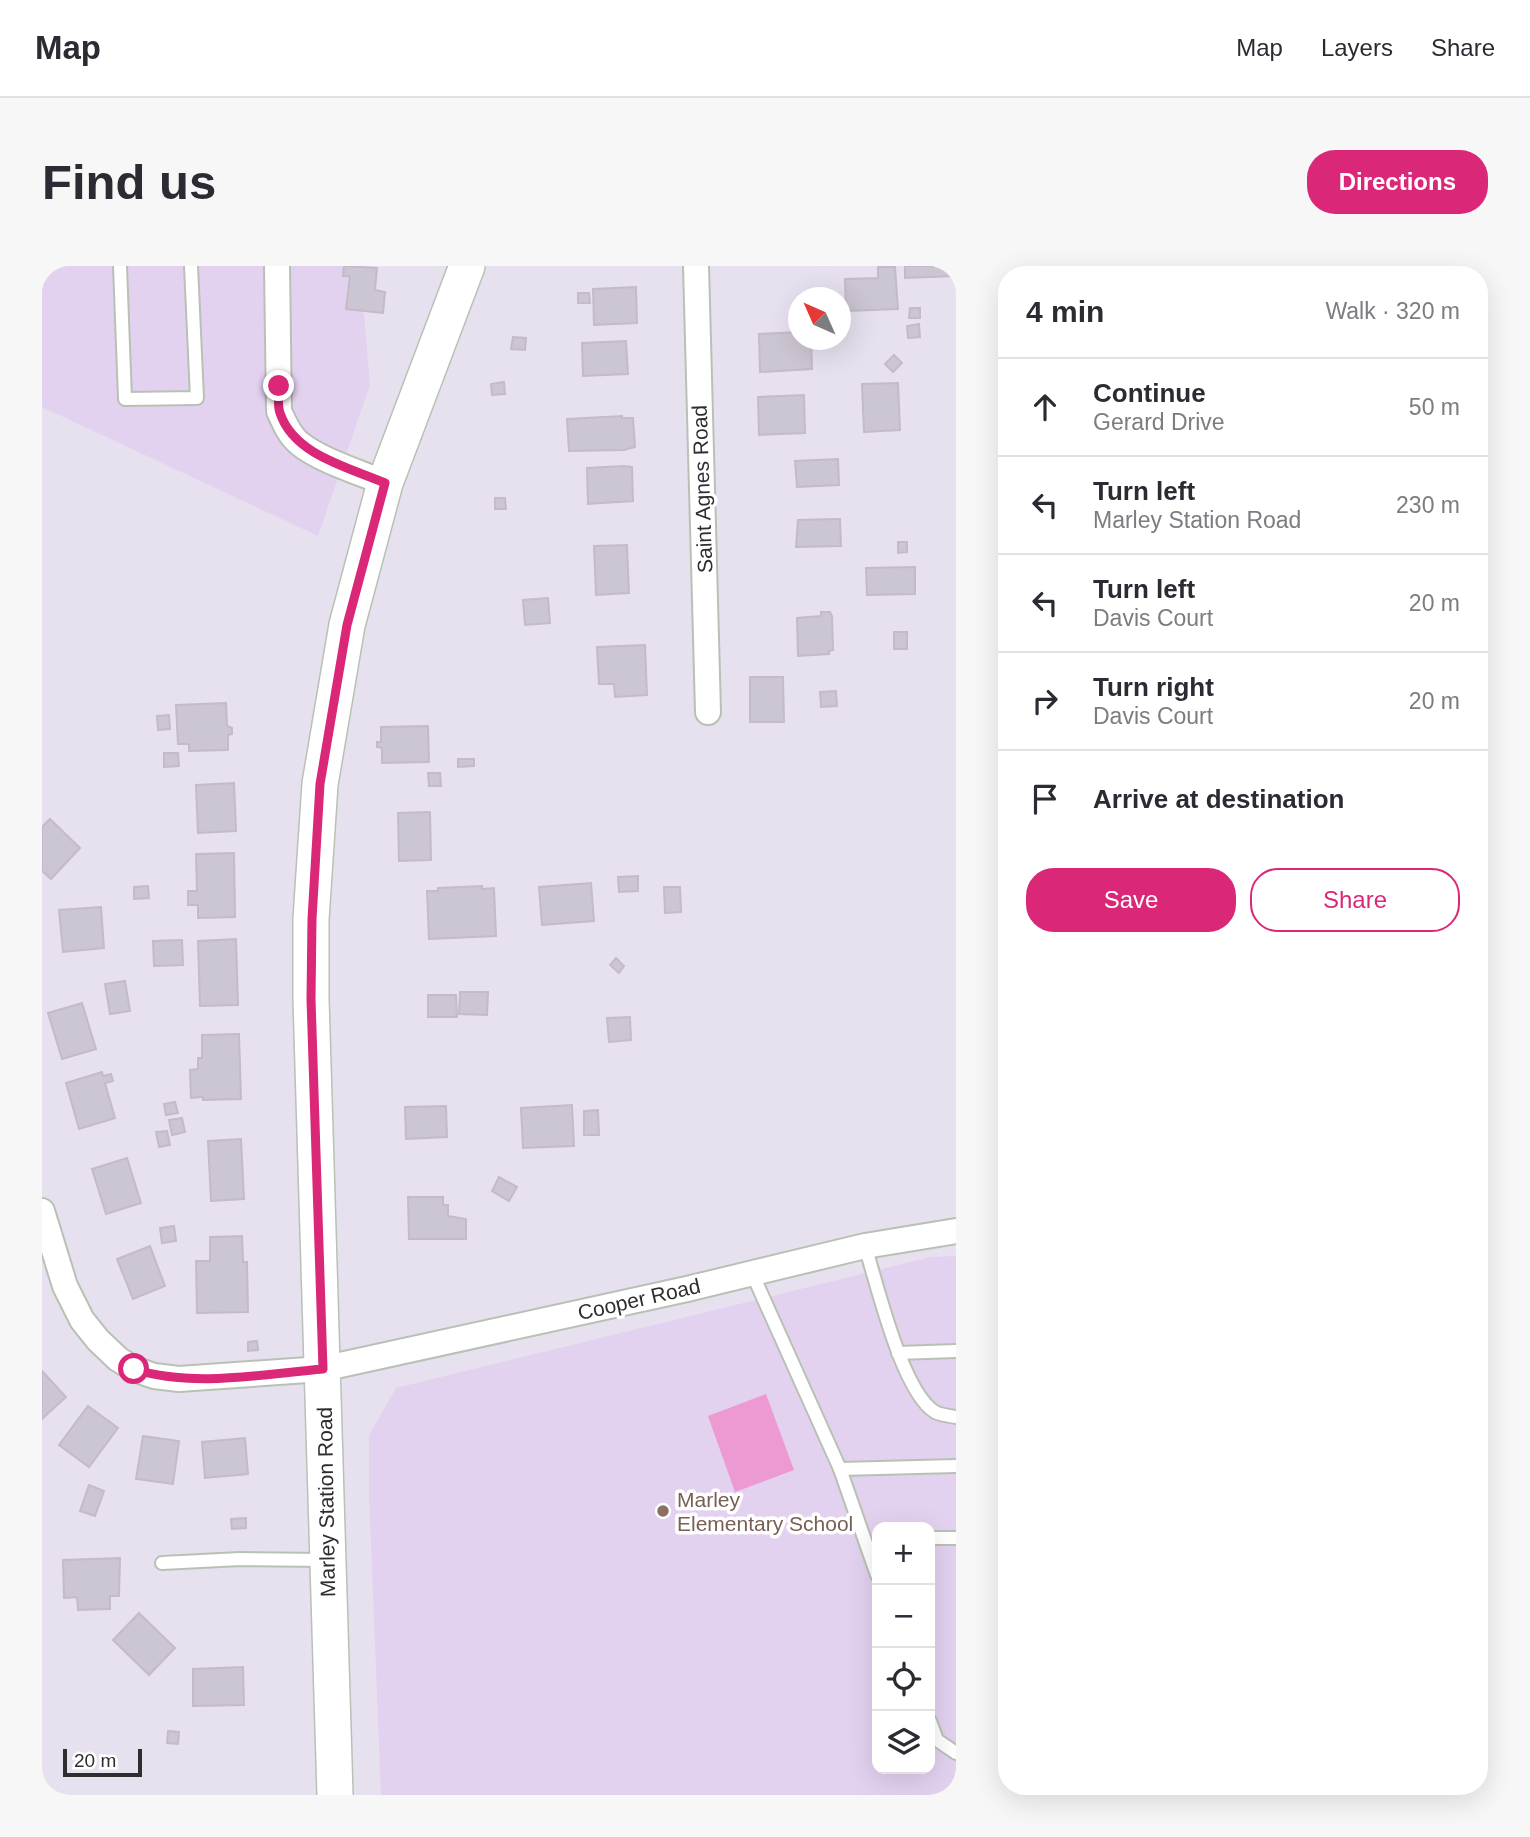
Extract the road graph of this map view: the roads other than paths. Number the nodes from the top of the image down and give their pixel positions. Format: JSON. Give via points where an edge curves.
{"nodes":[{"id":1,"x":120,"y":266,"type":"edge"},
{"id":2,"x":191,"y":266,"type":"edge"},
{"id":3,"x":277,"y":266,"type":"edge"},
{"id":4,"x":467,"y":266,"type":"edge"},
{"id":5,"x":696,"y":266,"type":"edge"},
{"id":6,"x":385,"y":483,"type":"junction"},
{"id":7,"x":708,"y":712,"type":"dead end"},
{"id":8,"x":42,"y":1211,"type":"edge"},
{"id":9,"x":956,"y":1231,"type":"edge"},
{"id":10,"x":865,"y":1246,"type":"junction"},
{"id":11,"x":752,"y":1273,"type":"junction"},
{"id":12,"x":956,"y":1352,"type":"edge"},
{"id":13,"x":898,"y":1353,"type":"junction"},
{"id":14,"x":323,"y":1369,"type":"junction"},
{"id":15,"x":956,"y":1417,"type":"edge"},
{"id":16,"x":956,"y":1466,"type":"edge"},
{"id":17,"x":840,"y":1469,"type":"junction"},
{"id":18,"x":871,"y":1538,"type":"edge"},
{"id":19,"x":935,"y":1538,"type":"edge"},
{"id":20,"x":956,"y":1538,"type":"edge"},
{"id":21,"x":326,"y":1560,"type":"junction"},
{"id":22,"x":162,"y":1563,"type":"dead end"},
{"id":23,"x":935,"y":1735,"type":"edge"},
{"id":24,"x":956,"y":1753,"type":"edge"},
{"id":25,"x":335,"y":1795,"type":"edge"}],
"edges":[{"from":1,"to":2,"type":"lane","via":[[125,399],[197,398]]},
{"from":3,"to":6,"type":"street","via":[[279,411],[287,429],[314,452]]},
{"from":4,"to":6,"type":"main road","name":"Marley Station Road"},
{"from":5,"to":7,"type":"street","name":"Saint Agnes Road"},
{"from":6,"to":14,"type":"main road","name":"Marley Station Road","via":[[347,625],[319,798],[311,999]]},
{"from":8,"to":14,"type":"street","name":"Cooper Road","via":[[65,1286],[82,1320],[118,1359],[134,1369],[179,1379]]},
{"from":9,"to":10,"type":"street","name":"Cooper Road"},
{"from":10,"to":11,"type":"street","name":"Cooper Road"},
{"from":10,"to":13,"type":"lane"},
{"from":11,"to":14,"type":"street","name":"Cooper Road"},
{"from":11,"to":17,"type":"lane"},
{"from":12,"to":13,"type":"lane"},
{"from":13,"to":15,"type":"lane","via":[[920,1397],[935,1412]]},
{"from":14,"to":21,"type":"main road","name":"Marley Station Road"},
{"from":16,"to":17,"type":"lane"},
{"from":17,"to":18,"type":"lane"},
{"from":19,"to":20,"type":"lane"},
{"from":21,"to":22,"type":"lane"},
{"from":21,"to":25,"type":"main road","name":"Marley Station Road"},
{"from":23,"to":24,"type":"lane"}]}
